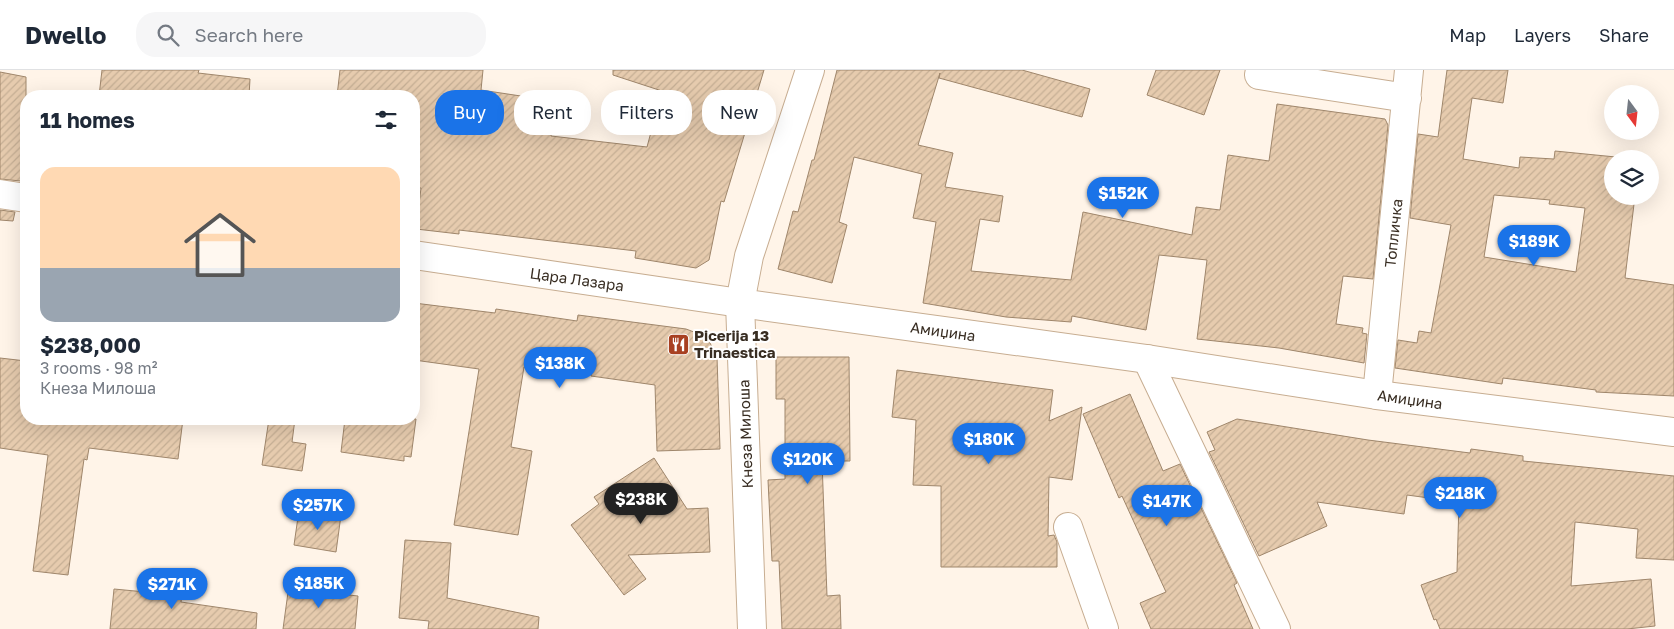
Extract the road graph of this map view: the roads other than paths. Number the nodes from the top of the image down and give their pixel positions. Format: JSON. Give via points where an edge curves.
{"nodes":[{"id":1,"x":810,"y":70,"type":"edge"},
{"id":2,"x":1260,"y":70,"type":"edge"},
{"id":3,"x":1409,"y":70,"type":"edge"},
{"id":4,"x":1407,"y":98,"type":"junction"},
{"id":5,"x":0,"y":194,"type":"edge"},
{"id":6,"x":20,"y":197,"type":"edge"},
{"id":7,"x":420,"y":256,"type":"edge"},
{"id":8,"x":740,"y":303,"type":"junction"},
{"id":9,"x":1147,"y":359,"type":"junction"},
{"id":10,"x":1377,"y":395,"type":"junction"},
{"id":11,"x":1674,"y":432,"type":"edge"},
{"id":12,"x":1068,"y":528,"type":"dead end"},
{"id":13,"x":752,"y":629,"type":"edge"},
{"id":14,"x":1104,"y":629,"type":"edge"},
{"id":15,"x":1276,"y":629,"type":"edge"}],
"edges":[{"from":1,"to":8,"type":"street","name":"Кнеза Милоша","via":[[748,256]]},
{"from":2,"to":4,"type":"street","via":[[1259,75]]},
{"from":3,"to":4,"type":"street","name":"Топличка"},
{"from":4,"to":10,"type":"street","name":"Топличка"},
{"from":5,"to":6,"type":"street"},
{"from":7,"to":8,"type":"street","name":"Цара Лазара"},
{"from":8,"to":9,"type":"street","name":"Амиџина"},
{"from":8,"to":13,"type":"street","name":"Кнеза Милоша"},
{"from":9,"to":10,"type":"street","name":"Амиџина"},
{"from":9,"to":15,"type":"street"},
{"from":10,"to":11,"type":"street","name":"Амиџина"},
{"from":12,"to":14,"type":"street"}]}
